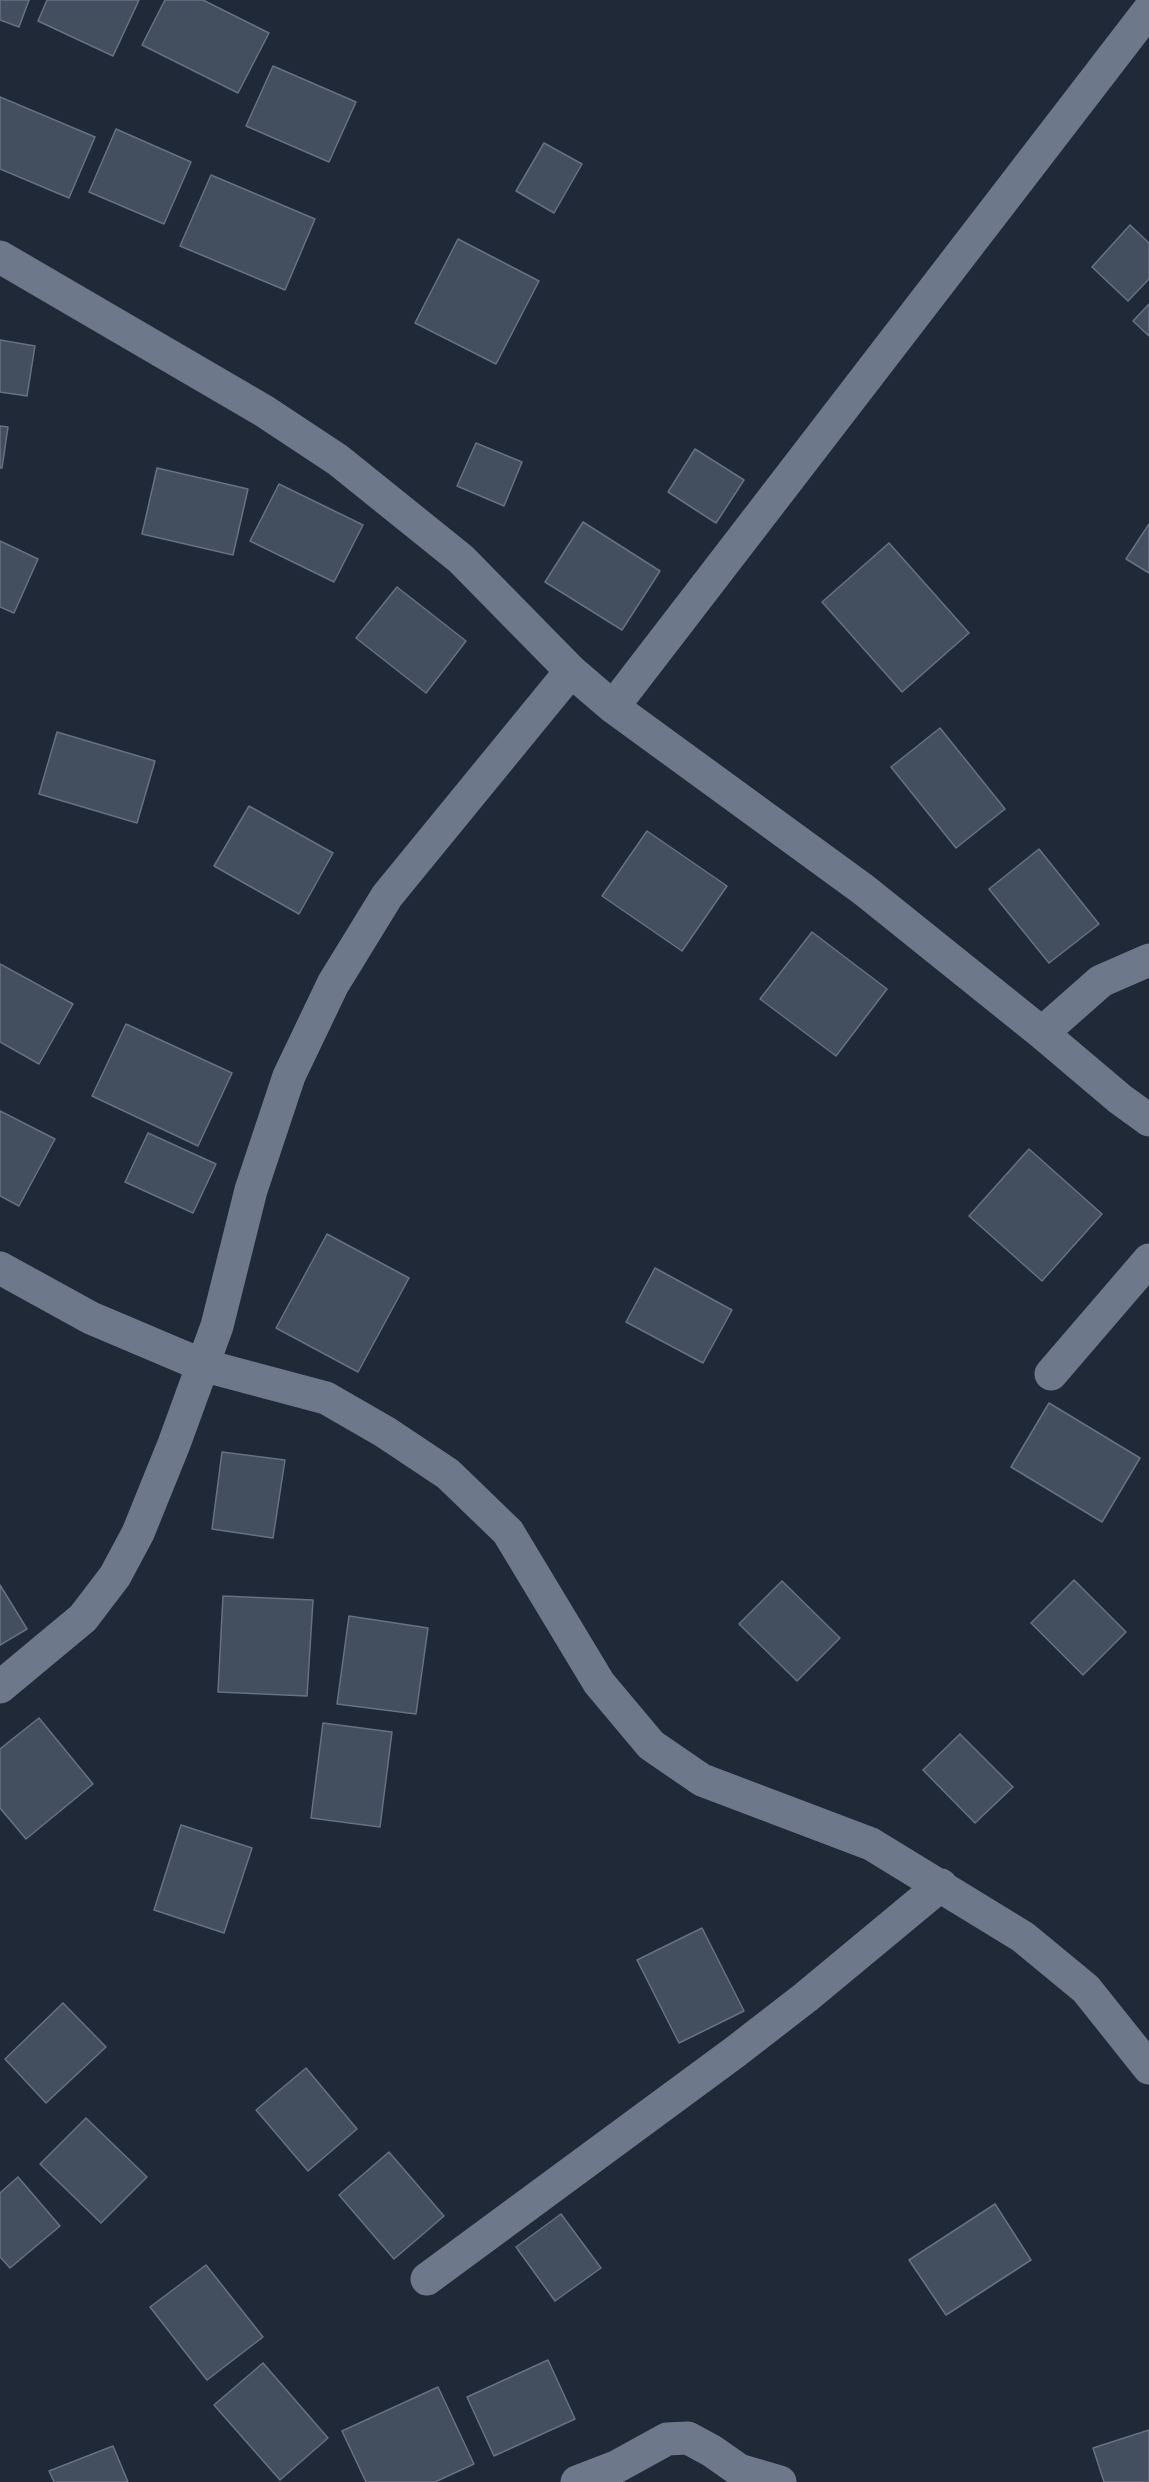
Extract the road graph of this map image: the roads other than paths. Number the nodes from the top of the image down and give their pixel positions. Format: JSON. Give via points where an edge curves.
{"nodes":[{"id":1,"x":1149,"y":10,"type":"edge"},
{"id":2,"x":0,"y":257,"type":"edge"},
{"id":3,"x":571,"y":671,"type":"junction"},
{"id":4,"x":613,"y":707,"type":"junction"},
{"id":5,"x":1149,"y":960,"type":"edge"},
{"id":6,"x":1042,"y":1033,"type":"junction"},
{"id":7,"x":1149,"y":1120,"type":"edge"},
{"id":8,"x":1149,"y":1260,"type":"edge"},
{"id":9,"x":0,"y":1268,"type":"edge"},
{"id":10,"x":202,"y":1365,"type":"junction"},
{"id":11,"x":1051,"y":1374,"type":"dead end"},
{"id":12,"x":0,"y":1687,"type":"edge"},
{"id":13,"x":941,"y":1885,"type":"junction"},
{"id":14,"x":1149,"y":2068,"type":"edge"},
{"id":15,"x":427,"y":2279,"type":"dead end"},
{"id":16,"x":577,"y":2482,"type":"edge"},
{"id":17,"x":780,"y":2482,"type":"edge"}],
"edges":[{"from":1,"to":4,"type":"street"},
{"from":2,"to":3,"type":"street","via":[[264,411],[338,460],[461,559]]},
{"from":3,"to":4,"type":"street"},
{"from":3,"to":10,"type":"street","via":[[387,896],[333,984],[290,1077],[270,1133],[251,1190],[217,1326]]},
{"from":4,"to":6,"type":"street","via":[[864,890]]},
{"from":5,"to":6,"type":"street","via":[[1101,981]]},
{"from":6,"to":7,"type":"street"},
{"from":8,"to":11,"type":"street"},
{"from":9,"to":10,"type":"street","via":[[91,1318]]},
{"from":10,"to":12,"type":"street","via":[[138,1533],[115,1576],[83,1618]]},
{"from":10,"to":13,"type":"street","via":[[326,1398],[448,1474],[508,1532],[599,1683],[651,1745],[702,1780],[871,1844]]},
{"from":13,"to":14,"type":"street","via":[[1023,1936],[1086,1989]]},
{"from":13,"to":15,"type":"street","via":[[735,2052]]},
{"from":16,"to":17,"type":"street","via":[[616,2467],[667,2439],[688,2438],[738,2470]]}]}
